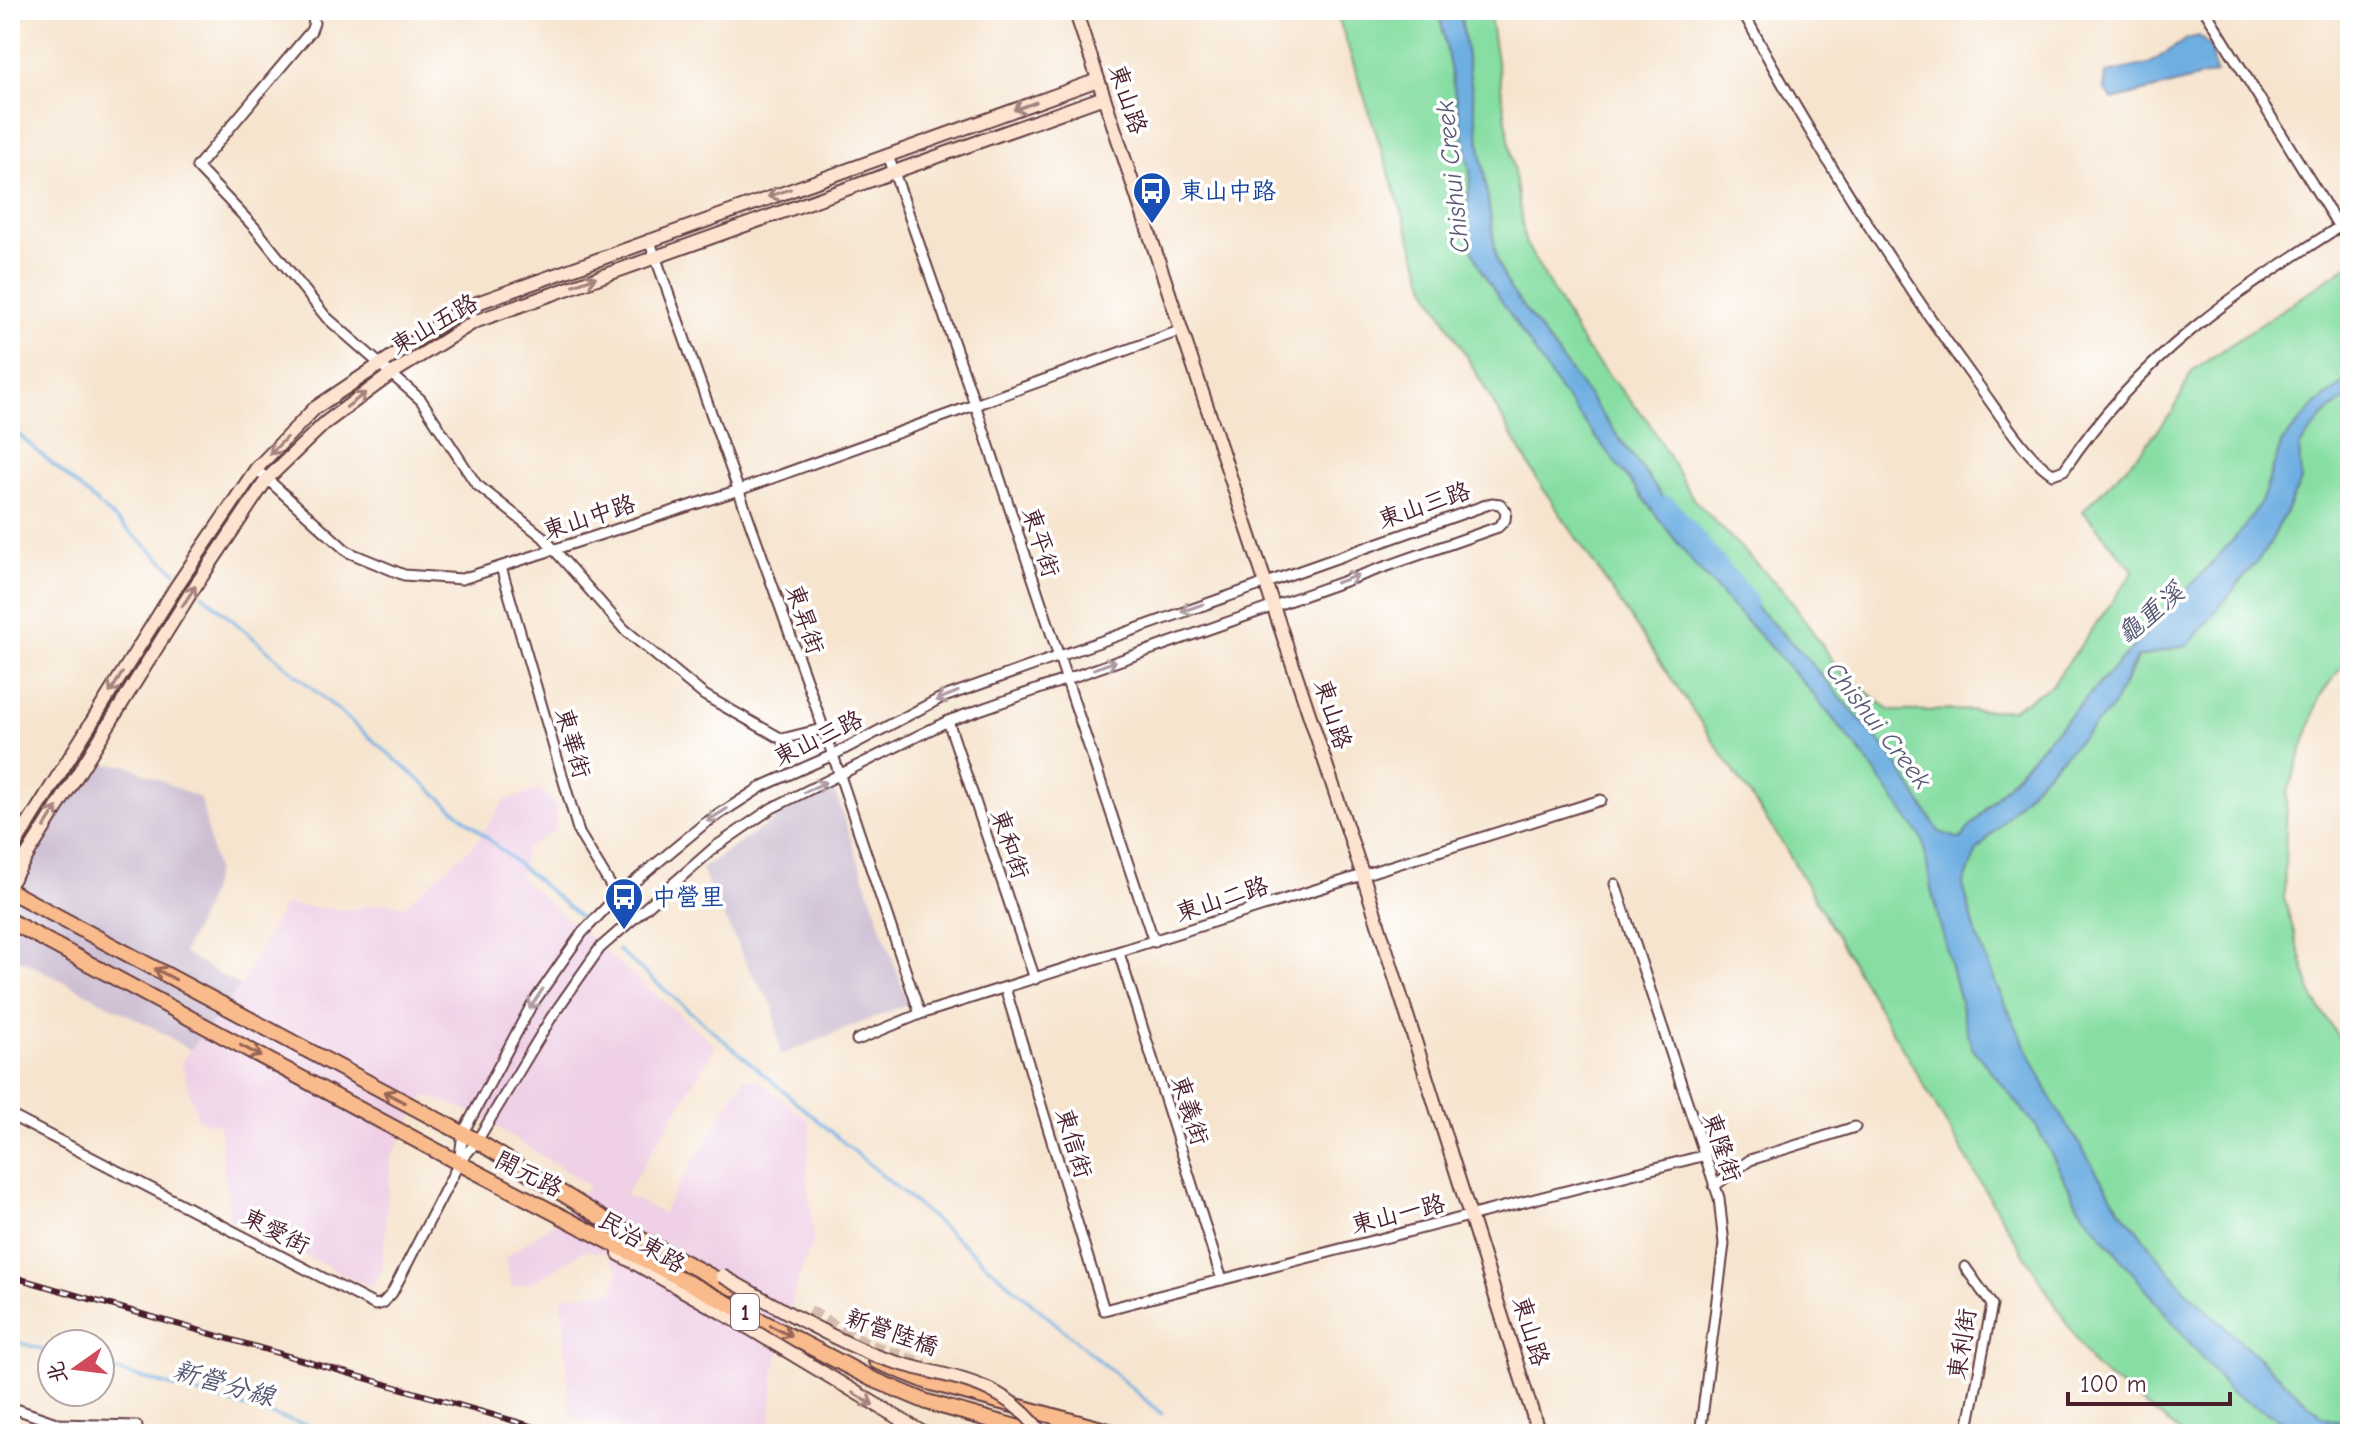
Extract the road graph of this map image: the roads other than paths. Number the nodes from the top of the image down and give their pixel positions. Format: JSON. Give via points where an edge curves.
{"nodes":[{"id":1,"x":311,"y":10,"type":"edge"},
{"id":2,"x":1075,"y":10,"type":"edge"},
{"id":3,"x":1742,"y":10,"type":"edge"},
{"id":4,"x":2205,"y":10,"type":"edge"},
{"id":5,"x":1098,"y":80,"type":"junction"},
{"id":6,"x":1104,"y":97,"type":"junction"},
{"id":7,"x":888,"y":155,"type":"junction"},
{"id":8,"x":895,"y":172,"type":"junction"},
{"id":9,"x":2350,"y":220,"type":"edge"},
{"id":10,"x":2339,"y":227,"type":"junction"},
{"id":11,"x":649,"y":239,"type":"junction"},
{"id":12,"x":654,"y":255,"type":"junction"},
{"id":13,"x":1182,"y":330,"type":"junction"},
{"id":14,"x":376,"y":364,"type":"junction"},
{"id":15,"x":391,"y":374,"type":"junction"},
{"id":16,"x":975,"y":404,"type":"junction"},
{"id":17,"x":256,"y":469,"type":"junction"},
{"id":18,"x":267,"y":479,"type":"junction"},
{"id":19,"x":739,"y":490,"type":"junction"},
{"id":20,"x":553,"y":549,"type":"junction"},
{"id":21,"x":501,"y":567,"type":"junction"},
{"id":22,"x":1265,"y":582,"type":"junction"},
{"id":23,"x":1273,"y":604,"type":"junction"},
{"id":24,"x":1058,"y":657,"type":"junction"},
{"id":25,"x":1066,"y":679,"type":"junction"},
{"id":26,"x":948,"y":721,"type":"junction"},
{"id":27,"x":822,"y":729,"type":"junction"},
{"id":28,"x":833,"y":755,"type":"junction"},
{"id":29,"x":838,"y":776,"type":"junction"},
{"id":30,"x":1601,"y":800,"type":"dead end"},
{"id":31,"x":10,"y":853,"type":"edge"},
{"id":32,"x":1363,"y":876,"type":"junction"},
{"id":33,"x":10,"y":883,"type":"edge"},
{"id":34,"x":1615,"y":884,"type":"dead end"},
{"id":35,"x":10,"y":891,"type":"edge"},
{"id":36,"x":617,"y":896,"type":"junction"},
{"id":37,"x":636,"y":916,"type":"junction"},
{"id":38,"x":10,"y":921,"type":"edge"},
{"id":39,"x":1154,"y":942,"type":"junction"},
{"id":40,"x":1119,"y":953,"type":"junction"},
{"id":41,"x":1035,"y":979,"type":"junction"},
{"id":42,"x":1005,"y":988,"type":"junction"},
{"id":43,"x":920,"y":1014,"type":"junction"},
{"id":44,"x":857,"y":1040,"type":"dead end"},
{"id":45,"x":10,"y":1115,"type":"edge"},
{"id":46,"x":1855,"y":1127,"type":"dead end"},
{"id":47,"x":463,"y":1133,"type":"junction"},
{"id":48,"x":477,"y":1141,"type":"junction"},
{"id":49,"x":1702,"y":1156,"type":"junction"},
{"id":50,"x":459,"y":1163,"type":"junction"},
{"id":51,"x":522,"y":1167,"type":"junction"},
{"id":52,"x":1714,"y":1186,"type":"junction"},
{"id":53,"x":513,"y":1191,"type":"junction"},
{"id":54,"x":1473,"y":1215,"type":"junction"},
{"id":55,"x":1965,"y":1267,"type":"dead end"},
{"id":56,"x":722,"y":1276,"type":"joint"},
{"id":57,"x":1222,"y":1280,"type":"junction"},
{"id":58,"x":1104,"y":1310,"type":"joint"},
{"id":59,"x":10,"y":1407,"type":"edge"},
{"id":60,"x":892,"y":1423,"type":"dead end"},
{"id":61,"x":137,"y":1426,"type":"dead end"},
{"id":62,"x":61,"y":1429,"type":"edge"},
{"id":63,"x":922,"y":1431,"type":"edge"},
{"id":64,"x":1042,"y":1434,"type":"edge"},
{"id":65,"x":1120,"y":1434,"type":"edge"},
{"id":66,"x":1539,"y":1434,"type":"edge"},
{"id":67,"x":1700,"y":1434,"type":"edge"},
{"id":68,"x":1967,"y":1434,"type":"edge"}],
"edges":[{"from":1,"to":14,"type":"street","name":"東山三路","via":[[311,31],[197,167],[255,228],[326,317]]},
{"from":2,"to":5,"type":"street","name":"東山路"},
{"from":3,"to":10,"type":"street","via":[[1786,93],[1886,255],[2000,415],[2053,474],[2064,470],[2131,384],[2180,337],[2224,301]]},
{"from":4,"to":10,"type":"street"},
{"from":5,"to":6,"type":"street","name":"東山路"},
{"from":5,"to":7,"type":"street","name":"東山五路","one_way":true},
{"from":6,"to":8,"type":"street","name":"東山五路"},
{"from":6,"to":13,"type":"street","name":"東山路"},
{"from":7,"to":8,"type":"street","name":"東平街"},
{"from":7,"to":11,"type":"street","name":"東山五路","one_way":true},
{"from":8,"to":12,"type":"street","name":"東山五路"},
{"from":8,"to":16,"type":"street","name":"東平街"},
{"from":9,"to":10,"type":"street"},
{"from":11,"to":12,"type":"street","name":"東昇街"},
{"from":11,"to":14,"type":"street","name":"東山五路","via":[[466,307]]},
{"from":15,"to":12,"type":"street","name":"東山五路","one_way":true,"via":[[474,322]]},
{"from":12,"to":19,"type":"street","name":"東昇街"},
{"from":13,"to":16,"type":"street","name":"東山中路"},
{"from":13,"to":22,"type":"street","name":"東山路"},
{"from":14,"to":15,"type":"street","name":"東山三路"},
{"from":14,"to":17,"type":"street","name":"東山五路","one_way":true,"via":[[315,408]]},
{"from":18,"to":15,"type":"street","name":"東山五路","one_way":true,"via":[[325,423]]},
{"from":15,"to":20,"type":"street","name":"東山三路","via":[[421,400],[476,484]]},
{"from":16,"to":19,"type":"street","name":"東山中路"},
{"from":16,"to":24,"type":"street","name":"東平街"},
{"from":17,"to":18,"type":"street","name":"東山中路"},
{"from":17,"to":31,"type":"street","name":"東山五路","one_way":true},
{"from":18,"to":21,"type":"street","name":"東山中路","via":[[348,552],[375,565],[434,579],[462,579]]},
{"from":33,"to":18,"type":"street","name":"東山五路","one_way":true},
{"from":19,"to":20,"type":"street","name":"東山中路"},
{"from":19,"to":27,"type":"street","name":"東昇街"},
{"from":20,"to":21,"type":"street","name":"東山中路"},
{"from":20,"to":27,"type":"street","name":"東山三路","via":[[624,629],[704,695],[782,739]]},
{"from":21,"to":36,"type":"street","name":"東華街","via":[[579,833]]},
{"from":22,"to":23,"type":"street","name":"東山路"},
{"from":23,"to":22,"type":"street","name":"東山三路","one_way":true,"via":[[1498,527],[1506,511],[1492,503]]},
{"from":22,"to":24,"type":"street","name":"東山三路","one_way":true},
{"from":25,"to":23,"type":"street","name":"東山三路","one_way":true},
{"from":23,"to":32,"type":"street","name":"東山路"},
{"from":24,"to":25,"type":"street","name":"東平街"},
{"from":24,"to":28,"type":"street","name":"東山三路","one_way":true,"via":[[941,698]]},
{"from":25,"to":26,"type":"street","name":"東山三路"},
{"from":25,"to":39,"type":"street","name":"東平街"},
{"from":26,"to":29,"type":"street","name":"東山三路"},
{"from":26,"to":41,"type":"street","name":"東和街"},
{"from":27,"to":28,"type":"street","name":"東昇街"},
{"from":28,"to":29,"type":"street","name":"東昇街"},
{"from":28,"to":36,"type":"street","name":"東山三路","one_way":true,"via":[[763,786],[704,824]]},
{"from":37,"to":29,"type":"street","name":"東山三路","one_way":true,"via":[[715,847],[772,808]]},
{"from":29,"to":43,"type":"street","name":"東昇街"},
{"from":30,"to":32,"type":"street","name":"東山二路"},
{"from":32,"to":39,"type":"street","name":"東山二路"},
{"from":32,"to":54,"type":"street","name":"東山路"},
{"from":34,"to":49,"type":"street","name":"東隆街"},
{"from":47,"to":35,"type":"main road","name":"開元路","number":"1","one_way":true},
{"from":36,"to":37,"type":"street","name":"東華街"},
{"from":36,"to":47,"type":"street","name":"東山三路","one_way":true,"via":[[582,933],[531,1006]]},
{"from":37,"to":48,"type":"street","name":"東山三路","via":[[600,948]]},
{"from":38,"to":50,"type":"main road","name":"開元路","number":"1","one_way":true},
{"from":39,"to":40,"type":"street","name":"東山二路"},
{"from":40,"to":41,"type":"street","name":"東山二路"},
{"from":40,"to":57,"type":"street","name":"東義街"},
{"from":41,"to":42,"type":"street","name":"東山二路"},
{"from":42,"to":43,"type":"street","name":"東山二路"},
{"from":42,"to":58,"type":"street","name":"東信街"},
{"from":43,"to":44,"type":"street","name":"東山二路"},
{"from":45,"to":50,"type":"street","name":"東愛街","via":[[375,1305],[392,1293]]},
{"from":46,"to":52,"type":"street","via":[[1750,1160]]},
{"from":47,"to":48,"type":"main road","name":"開元路","number":"1"},
{"from":47,"to":50,"type":"street","name":"東山三路"},
{"from":48,"to":50,"type":"street","name":"東山三路"},
{"from":48,"to":51,"type":"main road","name":"開元路","number":"1"},
{"from":49,"to":52,"type":"street","name":"東隆街"},
{"from":49,"to":54,"type":"street","name":"東山一路"},
{"from":50,"to":53,"type":"main road","name":"開元路","number":"1"},
{"from":51,"to":56,"type":"street","name":"開元路"},
{"from":51,"to":65,"type":"main road","name":"開元路","number":"1","via":[[612,1224],[864,1357],[928,1382]]},
{"from":52,"to":67,"type":"street","name":"東隆街","via":[[1724,1244]]},
{"from":53,"to":63,"type":"street","name":"民治東路","one_way":true,"bridge":true},
{"from":53,"to":64,"type":"main road","name":"開元路","number":"1","one_way":true,"via":[[872,1379],[927,1402]]},
{"from":54,"to":57,"type":"street","name":"東山一路"},
{"from":54,"to":66,"type":"street","name":"東山路"},
{"from":55,"to":68,"type":"street","name":"東利街","via":[[1992,1305]]},
{"from":56,"to":64,"type":"street","name":"新營陸橋","bridge":true,"via":[[874,1354],[985,1386],[1012,1401]]},
{"from":57,"to":58,"type":"street","name":"東山一路"},
{"from":59,"to":62,"type":"street"},
{"from":60,"to":63,"type":"street"},
{"from":61,"to":62,"type":"street"}]}
